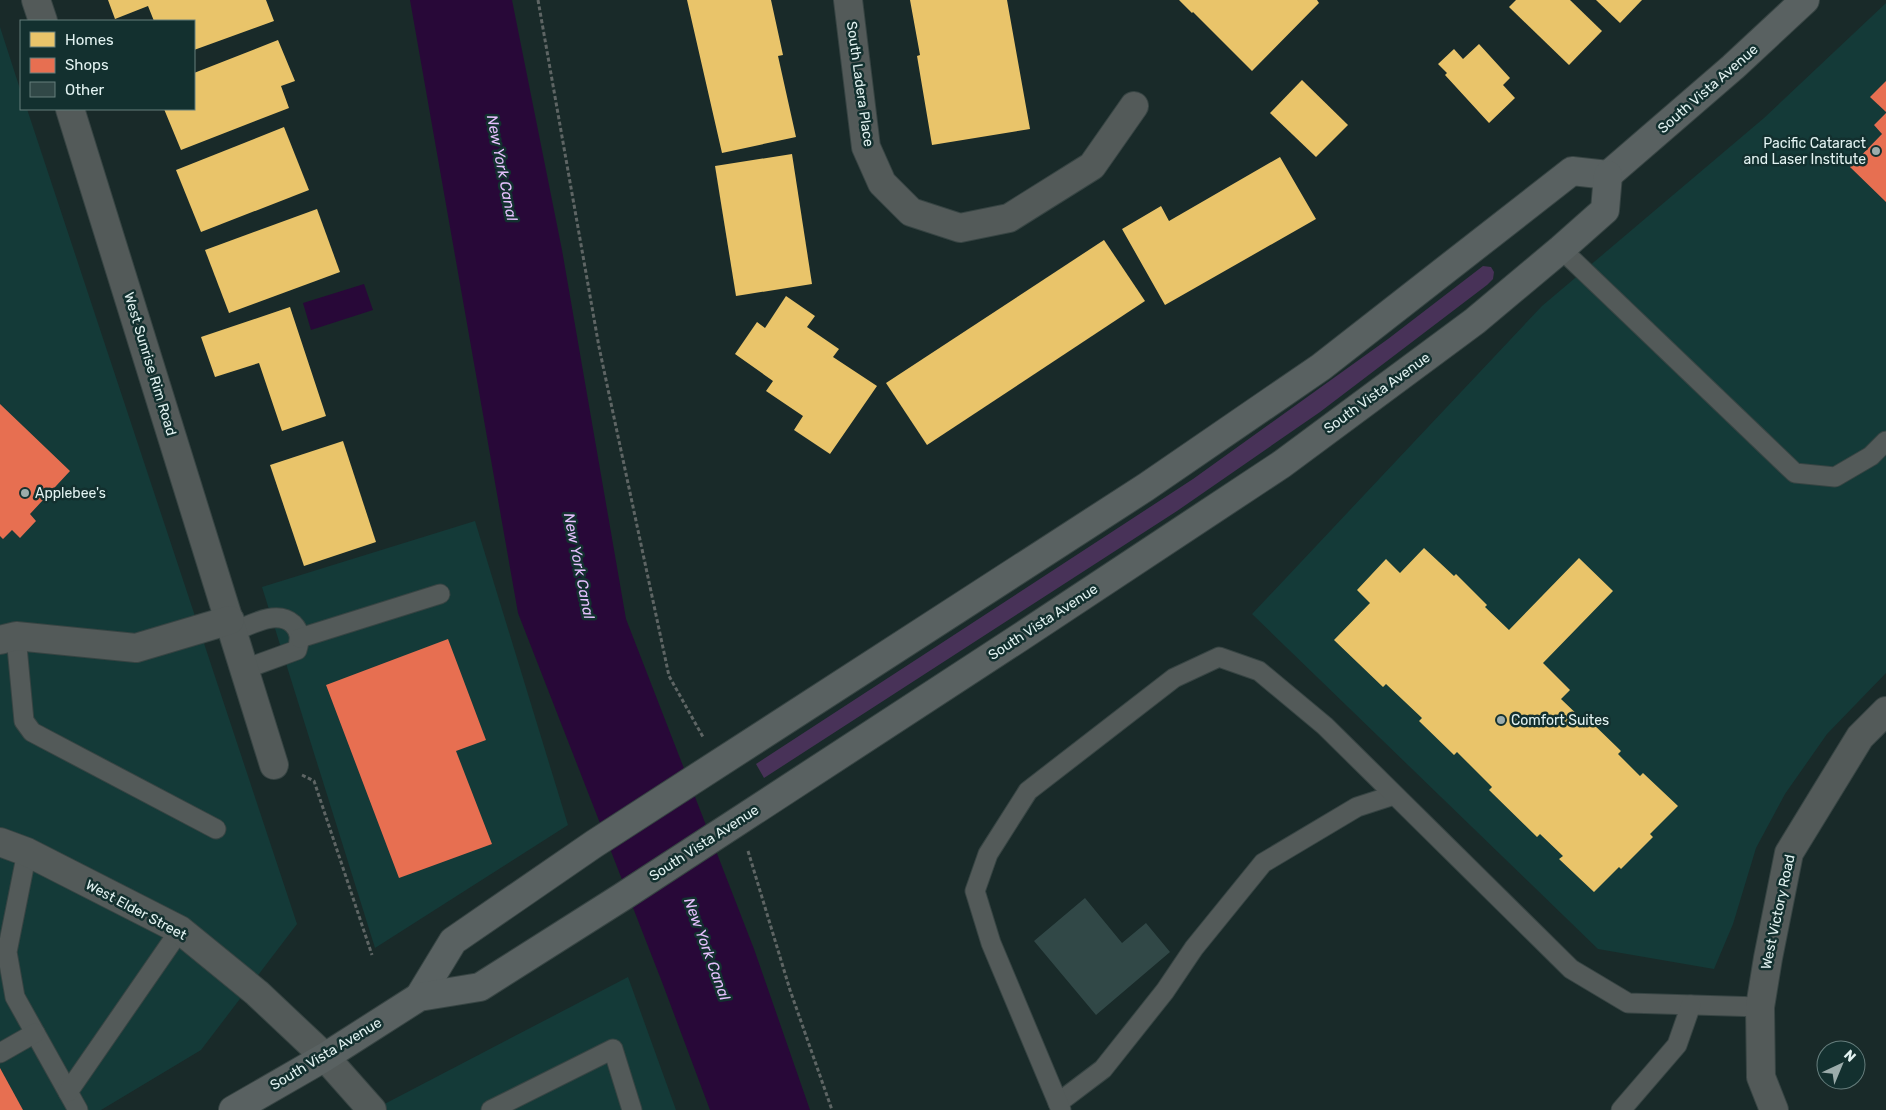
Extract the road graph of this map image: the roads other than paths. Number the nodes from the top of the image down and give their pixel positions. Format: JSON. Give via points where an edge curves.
{"nodes":[{"id":1,"x":36,"y":0,"type":"edge"},
{"id":2,"x":848,"y":0,"type":"edge"},
{"id":3,"x":1806,"y":0,"type":"edge"},
{"id":4,"x":43,"y":20,"type":"edge"},
{"id":5,"x":1134,"y":106,"type":"dead end"},
{"id":6,"x":70,"y":110,"type":"edge"},
{"id":7,"x":1608,"y":175,"type":"junction"},
{"id":8,"x":1561,"y":249,"type":"junction"},
{"id":9,"x":1886,"y":441,"type":"edge"},
{"id":10,"x":440,"y":594,"type":"dead end"},
{"id":11,"x":231,"y":626,"type":"junction"},
{"id":12,"x":8,"y":638,"type":"edge"},
{"id":13,"x":300,"y":638,"type":"junction"},
{"id":14,"x":245,"y":669,"type":"junction"},
{"id":15,"x":1886,"y":711,"type":"edge"},
{"id":16,"x":286,"y":769,"type":"road end"},
{"id":17,"x":1394,"y":794,"type":"junction"},
{"id":18,"x":216,"y":829,"type":"dead end"},
{"id":19,"x":0,"y":842,"type":"edge"},
{"id":20,"x":27,"y":852,"type":"junction"},
{"id":21,"x":180,"y":930,"type":"junction"},
{"id":22,"x":419,"y":997,"type":"junction"},
{"id":23,"x":1691,"y":1005,"type":"junction"},
{"id":24,"x":1760,"y":1007,"type":"junction"},
{"id":25,"x":35,"y":1033,"type":"junction"},
{"id":26,"x":0,"y":1053,"type":"edge"},
{"id":27,"x":326,"y":1057,"type":"junction"},
{"id":28,"x":68,"y":1092,"type":"junction"},
{"id":29,"x":1059,"y":1106,"type":"edge"},
{"id":30,"x":78,"y":1110,"type":"edge"},
{"id":31,"x":232,"y":1110,"type":"edge"},
{"id":32,"x":372,"y":1110,"type":"edge"},
{"id":33,"x":491,"y":1110,"type":"edge"},
{"id":34,"x":632,"y":1110,"type":"edge"},
{"id":35,"x":1621,"y":1110,"type":"edge"},
{"id":36,"x":1774,"y":1110,"type":"edge"}],
"edges":[{"from":1,"to":4,"type":"street"},
{"from":2,"to":5,"type":"street","name":"South Ladera Place","via":[[866,147],[882,183],[911,212],[960,228],[1009,218],[1092,166]]},
{"from":3,"to":7,"type":"main road","name":"South Vista Avenue","via":[[1733,68]]},
{"from":6,"to":11,"type":"street","name":"West Sunrise Rim Road"},
{"from":7,"to":8,"type":"main road","name":"South Vista Avenue","via":[[1605,210]]},
{"from":7,"to":22,"type":"main road","name":"South Vista Avenue","via":[[1572,171],[1321,367],[1146,487],[594,844],[453,941]]},
{"from":8,"to":9,"type":"lane","via":[[1795,473],[1835,478],[1871,456]]},
{"from":8,"to":22,"type":"main road","name":"South Vista Avenue","via":[[1474,321],[1282,464],[1019,638],[480,987]]},
{"from":10,"to":13,"type":"lane"},
{"from":11,"to":12,"type":"street","via":[[136,648]]},
{"from":11,"to":13,"type":"lane","via":[[281,617],[297,628]]},
{"from":11,"to":14,"type":"street","name":"West Sunrise Rim Road"},
{"from":12,"to":18,"type":"lane","via":[[24,721],[32,732]]},
{"from":13,"to":14,"type":"lane","via":[[297,650]]},
{"from":14,"to":16,"type":"street","name":"West Sunrise Rim Road"},
{"from":15,"to":24,"type":"street","name":"West Victory Road","via":[[1860,738],[1789,853]]},
{"from":17,"to":23,"type":"lane","via":[[1571,969],[1628,1003]]},
{"from":17,"to":29,"type":"lane","via":[[1357,807],[1263,863],[1103,1069]]},
{"from":17,"to":29,"type":"lane","via":[[1326,726],[1259,671],[1219,657],[1174,678],[1028,791],[988,854],[974,891],[990,943]]},
{"from":19,"to":20,"type":"street","name":"West Elder Street"},
{"from":20,"to":21,"type":"street","name":"West Elder Street"},
{"from":20,"to":25,"type":"lane","via":[[7,952],[16,998]]},
{"from":21,"to":27,"type":"street","name":"West Elder Street","via":[[257,992]]},
{"from":21,"to":28,"type":"lane"},
{"from":22,"to":27,"type":"main road","name":"South Vista Avenue"},
{"from":23,"to":24,"type":"lane"},
{"from":23,"to":35,"type":"lane","via":[[1677,1045]]},
{"from":24,"to":36,"type":"street","name":"West Victory Road","via":[[1761,1077]]},
{"from":25,"to":26,"type":"lane"},
{"from":25,"to":28,"type":"lane"},
{"from":27,"to":31,"type":"main road","name":"South Vista Avenue"},
{"from":27,"to":32,"type":"street"},
{"from":28,"to":30,"type":"lane"},
{"from":33,"to":34,"type":"lane","via":[[613,1049]]}]}
